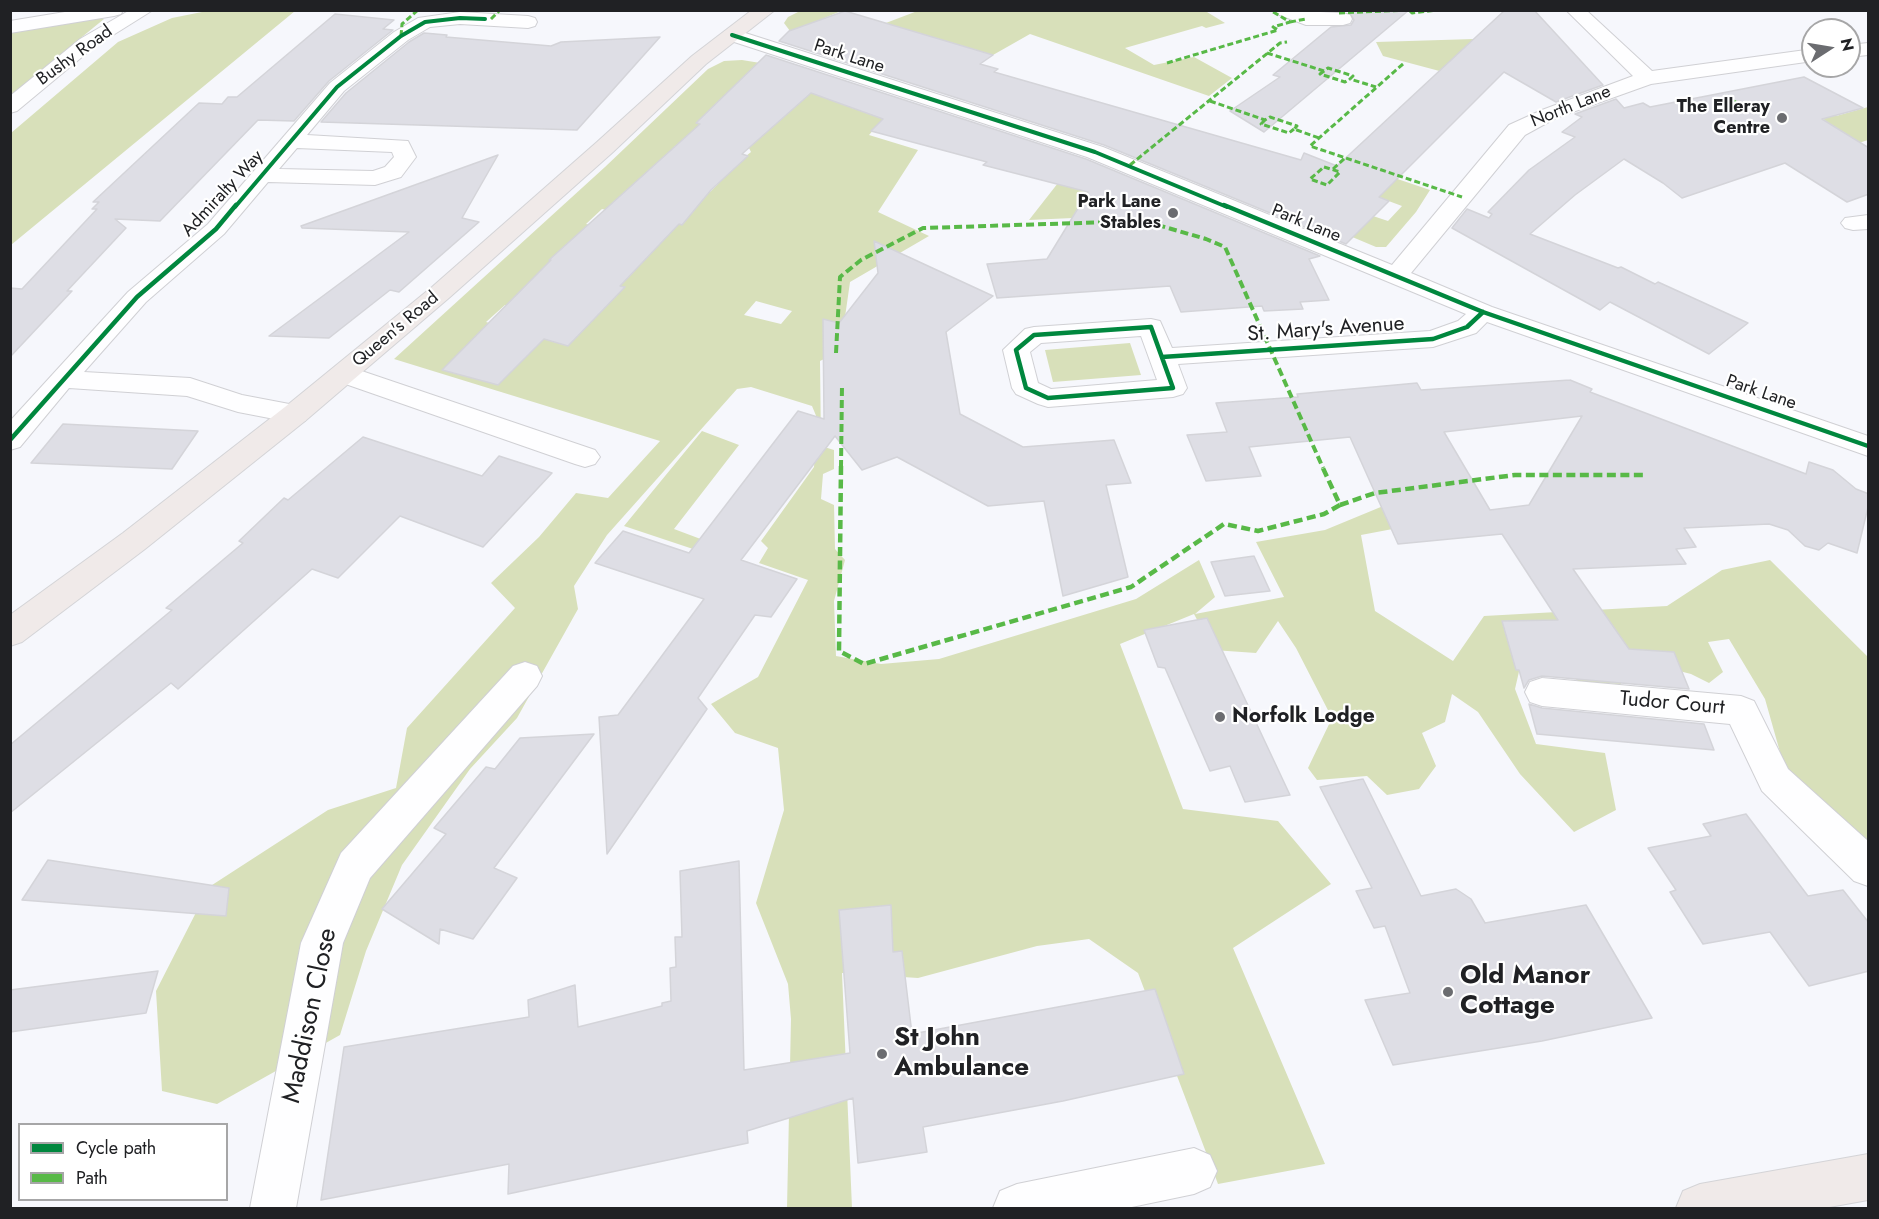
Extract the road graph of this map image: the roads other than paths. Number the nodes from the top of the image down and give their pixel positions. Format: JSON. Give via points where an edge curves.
{"nodes":[{"id":1,"x":114,"y":10,"type":"edge"},
{"id":2,"x":144,"y":10,"type":"edge"},
{"id":3,"x":766,"y":10,"type":"edge"},
{"id":4,"x":1284,"y":10,"type":"edge"},
{"id":5,"x":1575,"y":10,"type":"edge"},
{"id":6,"x":461,"y":14,"type":"edge"},
{"id":7,"x":528,"y":22,"type":"dead end"},
{"id":8,"x":735,"y":22,"type":"edge"},
{"id":9,"x":1344,"y":22,"type":"edge"},
{"id":10,"x":10,"y":27,"type":"edge"},
{"id":11,"x":1801,"y":57,"type":"edge"},
{"id":12,"x":1647,"y":78,"type":"junction"},
{"id":13,"x":10,"y":107,"type":"edge"},
{"id":14,"x":292,"y":141,"type":"junction"},
{"id":15,"x":263,"y":175,"type":"junction"},
{"id":16,"x":1396,"y":276,"type":"junction"},
{"id":17,"x":1483,"y":312,"type":"junction"},
{"id":18,"x":1162,"y":357,"type":"junction"},
{"id":19,"x":344,"y":374,"type":"junction"},
{"id":20,"x":62,"y":379,"type":"junction"},
{"id":21,"x":295,"y":414,"type":"junction"},
{"id":22,"x":10,"y":440,"type":"edge"},
{"id":23,"x":1869,"y":446,"type":"edge"},
{"id":24,"x":585,"y":457,"type":"dead end"},
{"id":25,"x":10,"y":633,"type":"edge"},
{"id":26,"x":525,"y":676,"type":"dead end"},
{"id":27,"x":1542,"y":692,"type":"dead end"},
{"id":28,"x":1869,"y":868,"type":"edge"},
{"id":29,"x":1194,"y":1171,"type":"dead end"},
{"id":30,"x":1869,"y":1178,"type":"edge"},
{"id":31,"x":1779,"y":1201,"type":"edge"},
{"id":32,"x":273,"y":1209,"type":"edge"},
{"id":33,"x":1017,"y":1209,"type":"edge"},
{"id":34,"x":1700,"y":1209,"type":"edge"}],
"edges":[{"from":1,"to":10,"type":"street"},
{"from":2,"to":13,"type":"street","name":"Bushy Road","via":[[87,43]]},
{"from":3,"to":8,"type":"main road","name":"Queen's Road"},
{"from":4,"to":9,"type":"street","via":[[1306,19]]},
{"from":5,"to":12,"type":"street"},
{"from":6,"to":7,"type":"street","name":"Admiralty Way"},
{"from":6,"to":14,"type":"street","name":"Admiralty Way","via":[[425,22],[401,36],[337,87]]},
{"from":8,"to":16,"type":"street","name":"Park Lane","via":[[1113,158]]},
{"from":8,"to":19,"type":"main road","name":"Queen's Road","via":[[605,147]]},
{"from":11,"to":12,"type":"street","name":"North Lane"},
{"from":12,"to":16,"type":"street","name":"North Lane","via":[[1517,130]]},
{"from":14,"to":15,"type":"street","name":"Admiralty Way"},
{"from":14,"to":15,"type":"street","name":"Admiralty Way","via":[[400,146],[405,157],[393,172],[375,178]]},
{"from":15,"to":20,"type":"street","name":"Admiralty Way","via":[[216,229],[137,297]]},
{"from":16,"to":17,"type":"street","name":"Park Lane"},
{"from":17,"to":18,"type":"street","name":"St. Mary's Avenue","via":[[1467,327],[1433,339]]},
{"from":17,"to":23,"type":"street","name":"Park Lane"},
{"from":18,"to":18,"type":"street","via":[[1173,388],[1048,398],[1026,388],[1017,350],[1034,335],[1151,327]]},
{"from":19,"to":21,"type":"main road","name":"Queen's Road"},
{"from":19,"to":24,"type":"street"},
{"from":20,"to":21,"type":"street","via":[[190,387],[238,404]]},
{"from":20,"to":22,"type":"street","name":"Admiralty Way"},
{"from":21,"to":25,"type":"main road","name":"Queen's Road"},
{"from":26,"to":32,"type":"street","name":"Maddison Close","via":[[355,866],[322,943]]},
{"from":27,"to":28,"type":"street","name":"Tudor Court","via":[[1741,711],[1775,780]]},
{"from":29,"to":33,"type":"street"},
{"from":30,"to":31,"type":"main road"},
{"from":31,"to":34,"type":"main road"}]}
